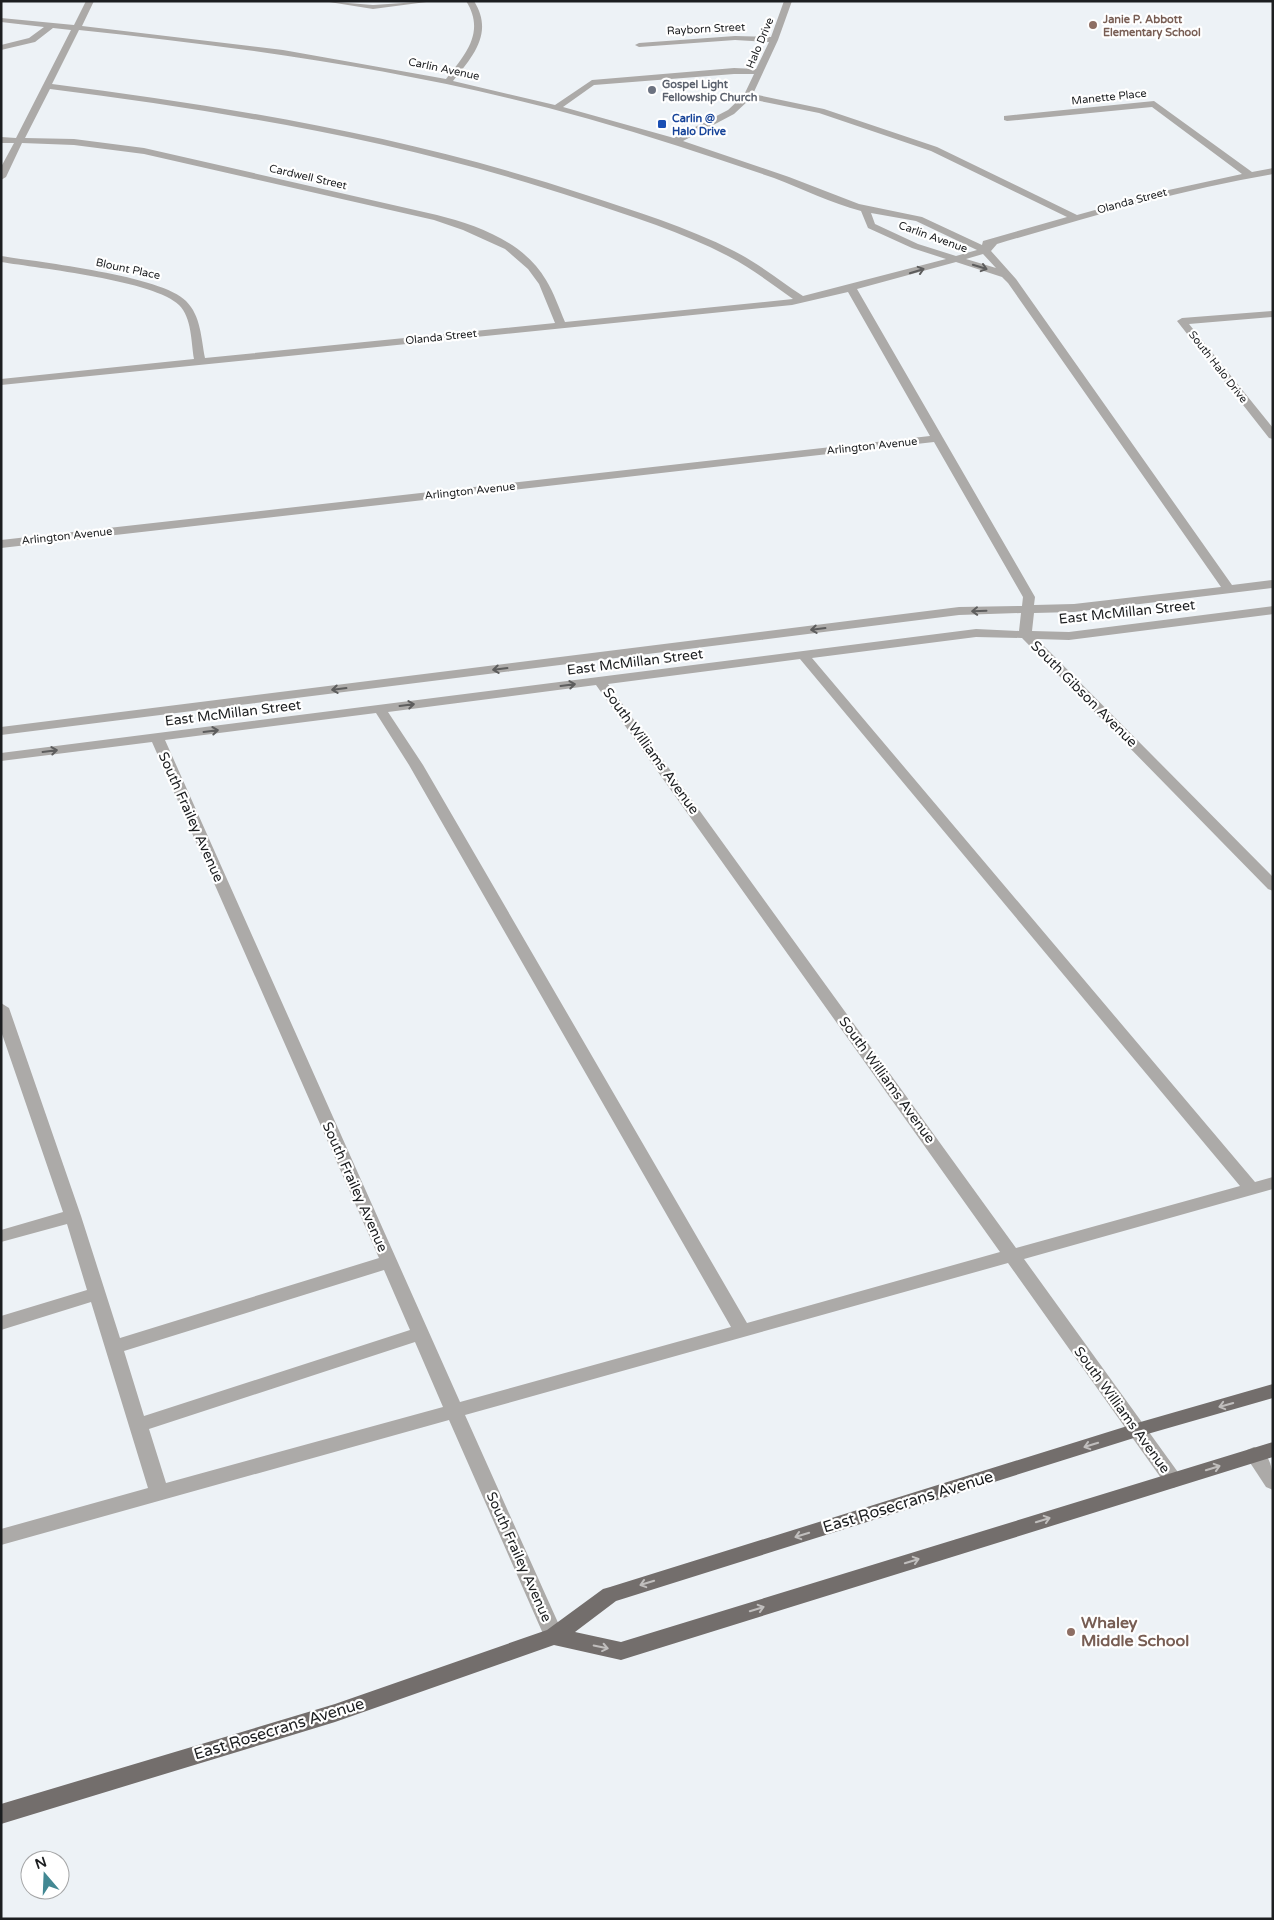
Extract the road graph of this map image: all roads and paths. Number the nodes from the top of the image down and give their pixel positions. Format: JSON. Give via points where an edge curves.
{"nodes":[{"id":1,"x":90,"y":1,"type":"edge"},
{"id":2,"x":327,"y":1,"type":"edge"},
{"id":3,"x":430,"y":1,"type":"edge"},
{"id":4,"x":470,"y":1,"type":"edge"},
{"id":5,"x":788,"y":1,"type":"edge"},
{"id":6,"x":1,"y":20,"type":"edge"},
{"id":7,"x":51,"y":25,"type":"junction"},
{"id":8,"x":77,"y":28,"type":"junction"},
{"id":9,"x":774,"y":40,"type":"junction"},
{"id":10,"x":640,"y":44,"type":"dead end"},
{"id":11,"x":1,"y":48,"type":"edge"},
{"id":12,"x":759,"y":72,"type":"junction"},
{"id":13,"x":448,"y":82,"type":"junction"},
{"id":14,"x":47,"y":86,"type":"junction"},
{"id":15,"x":748,"y":96,"type":"junction"},
{"id":16,"x":557,"y":107,"type":"junction"},
{"id":17,"x":1007,"y":118,"type":"dead end"},
{"id":18,"x":1,"y":140,"type":"edge"},
{"id":19,"x":19,"y":140,"type":"junction"},
{"id":20,"x":676,"y":141,"type":"junction"},
{"id":21,"x":1273,"y":171,"type":"edge"},
{"id":22,"x":1250,"y":175,"type":"junction"},
{"id":23,"x":1,"y":177,"type":"edge"},
{"id":24,"x":866,"y":211,"type":"junction"},
{"id":25,"x":1074,"y":217,"type":"junction"},
{"id":26,"x":994,"y":242,"type":"junction"},
{"id":27,"x":972,"y":244,"type":"junction"},
{"id":28,"x":986,"y":250,"type":"junction"},
{"id":29,"x":940,"y":254,"type":"junction"},
{"id":30,"x":956,"y":259,"type":"junction"},
{"id":31,"x":1,"y":260,"type":"edge"},
{"id":32,"x":1007,"y":278,"type":"junction"},
{"id":33,"x":878,"y":279,"type":"junction"},
{"id":34,"x":851,"y":288,"type":"junction"},
{"id":35,"x":802,"y":300,"type":"junction"},
{"id":36,"x":1273,"y":314,"type":"edge"},
{"id":37,"x":561,"y":325,"type":"junction"},
{"id":38,"x":200,"y":362,"type":"junction"},
{"id":39,"x":1,"y":382,"type":"edge"},
{"id":40,"x":1273,"y":436,"type":"edge"},
{"id":41,"x":938,"y":438,"type":"junction"},
{"id":42,"x":1,"y":544,"type":"edge"},
{"id":43,"x":1273,"y":584,"type":"edge"},
{"id":44,"x":1229,"y":589,"type":"junction"},
{"id":45,"x":1028,"y":609,"type":"junction"},
{"id":46,"x":1273,"y":610,"type":"edge"},
{"id":47,"x":1024,"y":634,"type":"junction"},
{"id":48,"x":804,"y":656,"type":"junction"},
{"id":49,"x":600,"y":681,"type":"junction"},
{"id":50,"x":380,"y":709,"type":"junction"},
{"id":51,"x":1,"y":731,"type":"edge"},
{"id":52,"x":156,"y":738,"type":"junction"},
{"id":53,"x":1,"y":757,"type":"edge"},
{"id":54,"x":1273,"y":886,"type":"edge"},
{"id":55,"x":1,"y":1008,"type":"edge"},
{"id":56,"x":1273,"y":1183,"type":"edge"},
{"id":57,"x":1252,"y":1189,"type":"junction"},
{"id":58,"x":73,"y":1216,"type":"junction"},
{"id":59,"x":1,"y":1236,"type":"edge"},
{"id":60,"x":1012,"y":1256,"type":"junction"},
{"id":61,"x":388,"y":1262,"type":"junction"},
{"id":62,"x":97,"y":1294,"type":"junction"},
{"id":63,"x":1,"y":1323,"type":"edge"},
{"id":64,"x":742,"y":1330,"type":"junction"},
{"id":65,"x":420,"y":1334,"type":"junction"},
{"id":66,"x":114,"y":1346,"type":"junction"},
{"id":67,"x":1273,"y":1391,"type":"edge"},
{"id":68,"x":454,"y":1409,"type":"junction"},
{"id":69,"x":138,"y":1425,"type":"junction"},
{"id":70,"x":1137,"y":1430,"type":"junction"},
{"id":71,"x":1273,"y":1450,"type":"edge"},
{"id":72,"x":1254,"y":1455,"type":"junction"},
{"id":73,"x":1173,"y":1480,"type":"junction"},
{"id":74,"x":1273,"y":1482,"type":"edge"},
{"id":75,"x":159,"y":1492,"type":"junction"},
{"id":76,"x":1,"y":1537,"type":"edge"},
{"id":77,"x":554,"y":1636,"type":"junction"},
{"id":78,"x":1,"y":1814,"type":"edge"}],
"edges":[{"from":1,"to":8,"type":"street"},
{"from":2,"to":3,"type":"street","via":[[373,7]]},
{"from":4,"to":13,"type":"street","via":[[477,12],[480,31]]},
{"from":5,"to":9,"type":"street","name":"Halo Drive"},
{"from":6,"to":7,"type":"street","name":"Carlin Avenue"},
{"from":7,"to":8,"type":"street","name":"Carlin Avenue"},
{"from":7,"to":11,"type":"street","via":[[32,40]]},
{"from":8,"to":13,"type":"street","name":"Carlin Avenue","via":[[293,54]]},
{"from":8,"to":14,"type":"street"},
{"from":9,"to":10,"type":"street","name":"Rayborn Street","via":[[735,38]]},
{"from":9,"to":12,"type":"street","name":"Halo Drive"},
{"from":12,"to":15,"type":"street","name":"Halo Drive"},
{"from":12,"to":16,"type":"street","via":[[734,71],[592,83]]},
{"from":13,"to":16,"type":"street","name":"Carlin Avenue"},
{"from":14,"to":19,"type":"street"},
{"from":14,"to":35,"type":"street","via":[[298,122],[475,164],[591,200],[716,247]]},
{"from":15,"to":20,"type":"street","name":"Halo Drive","via":[[731,112]]},
{"from":15,"to":25,"type":"street","via":[[821,111],[934,149]]},
{"from":16,"to":20,"type":"street","name":"Carlin Avenue"},
{"from":17,"to":22,"type":"street","name":"Manette Place","via":[[1154,104]]},
{"from":18,"to":19,"type":"street","name":"Cardwell Street"},
{"from":19,"to":23,"type":"street"},
{"from":19,"to":37,"type":"street","name":"Cardwell Street","via":[[144,150],[465,227],[506,246],[528,263],[544,284]]},
{"from":20,"to":24,"type":"street","name":"Carlin Avenue"},
{"from":21,"to":22,"type":"street","name":"Olanda Street"},
{"from":22,"to":25,"type":"street","name":"Olanda Street"},
{"from":24,"to":27,"type":"street","name":"Carlin Avenue","via":[[904,215]]},
{"from":24,"to":29,"type":"street","name":"Carlin Avenue","via":[[871,226]]},
{"from":25,"to":26,"type":"street","name":"Olanda Street"},
{"from":26,"to":27,"type":"street","name":"Olanda Street"},
{"from":26,"to":28,"type":"street","name":"Olanda Street"},
{"from":27,"to":28,"type":"street","name":"Carlin Avenue"},
{"from":27,"to":29,"type":"street","name":"Olanda Street"},
{"from":28,"to":30,"type":"street","name":"Olanda Street"},
{"from":28,"to":32,"type":"street","name":"Carlin Avenue"},
{"from":29,"to":30,"type":"street","name":"Carlin Avenue"},
{"from":29,"to":33,"type":"street","name":"Olanda Street","via":[[897,267]]},
{"from":30,"to":32,"type":"street","name":"Carlin Avenue","one_way":true},
{"from":33,"to":30,"type":"street","name":"Olanda Street","one_way":true},
{"from":31,"to":38,"type":"street","name":"Blount Place","via":[[131,280],[165,291],[182,302],[192,316]]},
{"from":32,"to":44,"type":"street"},
{"from":33,"to":34,"type":"street","name":"Olanda Street"},
{"from":34,"to":35,"type":"street","name":"Olanda Street"},
{"from":34,"to":41,"type":"street","name":"South Gibson Avenue"},
{"from":35,"to":37,"type":"street","name":"Olanda Street"},
{"from":36,"to":40,"type":"street","name":"South Halo Drive","via":[[1182,322]]},
{"from":37,"to":38,"type":"street","name":"Olanda Street"},
{"from":38,"to":39,"type":"street","name":"Olanda Street"},
{"from":41,"to":42,"type":"street","name":"Arlington Avenue"},
{"from":41,"to":45,"type":"street","name":"South Gibson Avenue","via":[[1029,597]]},
{"from":43,"to":44,"type":"street","name":"East McMillan Street"},
{"from":44,"to":45,"type":"street","name":"East McMillan Street","via":[[1074,608]]},
{"from":45,"to":47,"type":"street","name":"South Gibson Avenue"},
{"from":45,"to":51,"type":"street","name":"East McMillan Street","one_way":true,"via":[[959,611]]},
{"from":46,"to":47,"type":"street","name":"East McMillan Street","via":[[1069,636]]},
{"from":47,"to":48,"type":"street","name":"East McMillan Street","via":[[976,633]]},
{"from":47,"to":54,"type":"street","name":"South Gibson Avenue"},
{"from":48,"to":49,"type":"street","name":"East McMillan Street"},
{"from":48,"to":57,"type":"street"},
{"from":50,"to":49,"type":"street","name":"East McMillan Street","one_way":true},
{"from":49,"to":60,"type":"street","name":"South Williams Avenue"},
{"from":52,"to":50,"type":"street","name":"East McMillan Street","one_way":true},
{"from":50,"to":64,"type":"street","via":[[421,774]]},
{"from":53,"to":52,"type":"street","name":"East McMillan Street","one_way":true},
{"from":52,"to":61,"type":"street","name":"South Frailey Avenue"},
{"from":55,"to":58,"type":"street"},
{"from":56,"to":57,"type":"street"},
{"from":57,"to":60,"type":"street"},
{"from":58,"to":59,"type":"street"},
{"from":58,"to":62,"type":"street"},
{"from":60,"to":64,"type":"street"},
{"from":60,"to":70,"type":"street","name":"South Williams Avenue"},
{"from":61,"to":65,"type":"street","name":"South Frailey Avenue"},
{"from":61,"to":66,"type":"street"},
{"from":62,"to":63,"type":"street"},
{"from":62,"to":66,"type":"street"},
{"from":64,"to":68,"type":"street"},
{"from":65,"to":68,"type":"street","name":"South Frailey Avenue"},
{"from":65,"to":69,"type":"street"},
{"from":66,"to":69,"type":"street"},
{"from":67,"to":70,"type":"main road","name":"East Rosecrans Avenue","one_way":true},
{"from":68,"to":75,"type":"street"},
{"from":68,"to":77,"type":"street","name":"South Frailey Avenue"},
{"from":69,"to":75,"type":"street"},
{"from":70,"to":73,"type":"street","name":"South Williams Avenue"},
{"from":70,"to":77,"type":"main road","name":"East Rosecrans Avenue","one_way":true,"via":[[610,1595]]},
{"from":71,"to":72,"type":"main road"},
{"from":73,"to":72,"type":"main road","one_way":true},
{"from":72,"to":74,"type":"street"},
{"from":77,"to":73,"type":"main road","one_way":true,"via":[[621,1651]]},
{"from":75,"to":76,"type":"street"},
{"from":77,"to":78,"type":"main road","name":"East Rosecrans Avenue","via":[[335,1713]]}]}
